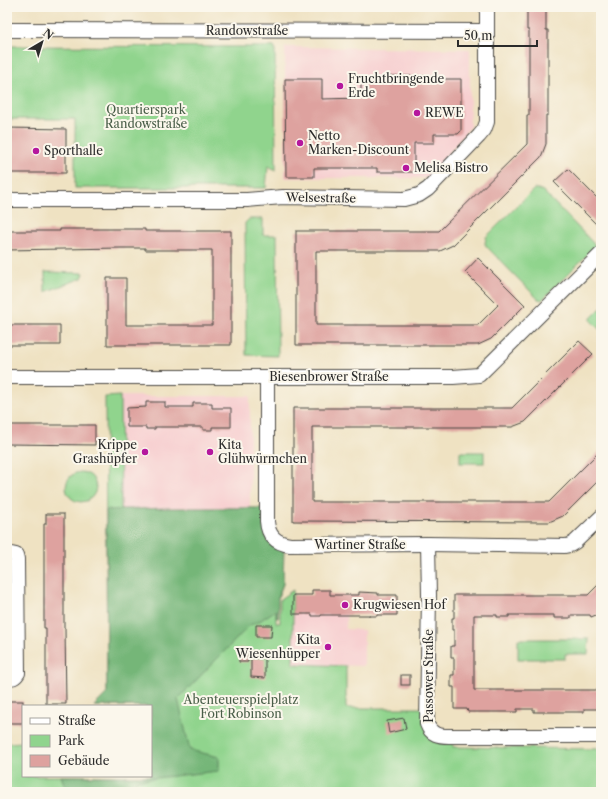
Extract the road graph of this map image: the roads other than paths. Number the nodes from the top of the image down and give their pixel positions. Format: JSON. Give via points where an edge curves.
{"nodes":[{"id":1,"x":487,"y":7,"type":"edge"},
{"id":2,"x":7,"y":30,"type":"edge"},
{"id":3,"x":487,"y":31,"type":"junction"},
{"id":4,"x":7,"y":200,"type":"edge"},
{"id":5,"x":601,"y":254,"type":"edge"},
{"id":6,"x":7,"y":377,"type":"edge"},
{"id":7,"x":267,"y":377,"type":"junction"},
{"id":8,"x":601,"y":517,"type":"edge"},
{"id":9,"x":428,"y":544,"type":"junction"},
{"id":10,"x":7,"y":553,"type":"edge"},
{"id":11,"x":7,"y":678,"type":"edge"},
{"id":12,"x":601,"y":736,"type":"edge"}],
"edges":[{"from":1,"to":3,"type":"street","name":"Welsestraße"},
{"from":2,"to":3,"type":"street","name":"Randowstraße"},
{"from":3,"to":4,"type":"street","name":"Welsestraße","via":[[488,111],[484,130],[428,189],[419,195],[404,199],[283,197],[247,200]]},
{"from":5,"to":7,"type":"street","name":"Biesenbrower Straße","via":[[479,375]]},
{"from":6,"to":7,"type":"street","name":"Biesenbrower Straße"},
{"from":7,"to":9,"type":"street","name":"Wartiner Straße","via":[[267,522],[274,539],[290,545]]},
{"from":8,"to":9,"type":"street","name":"Wartiner Straße","via":[[570,545]]},
{"from":9,"to":12,"type":"street","name":"Passower Straße","via":[[427,724],[432,732],[439,736]]},
{"from":10,"to":11,"type":"street","via":[[16,555],[17,559],[18,673],[16,677]]}]}
